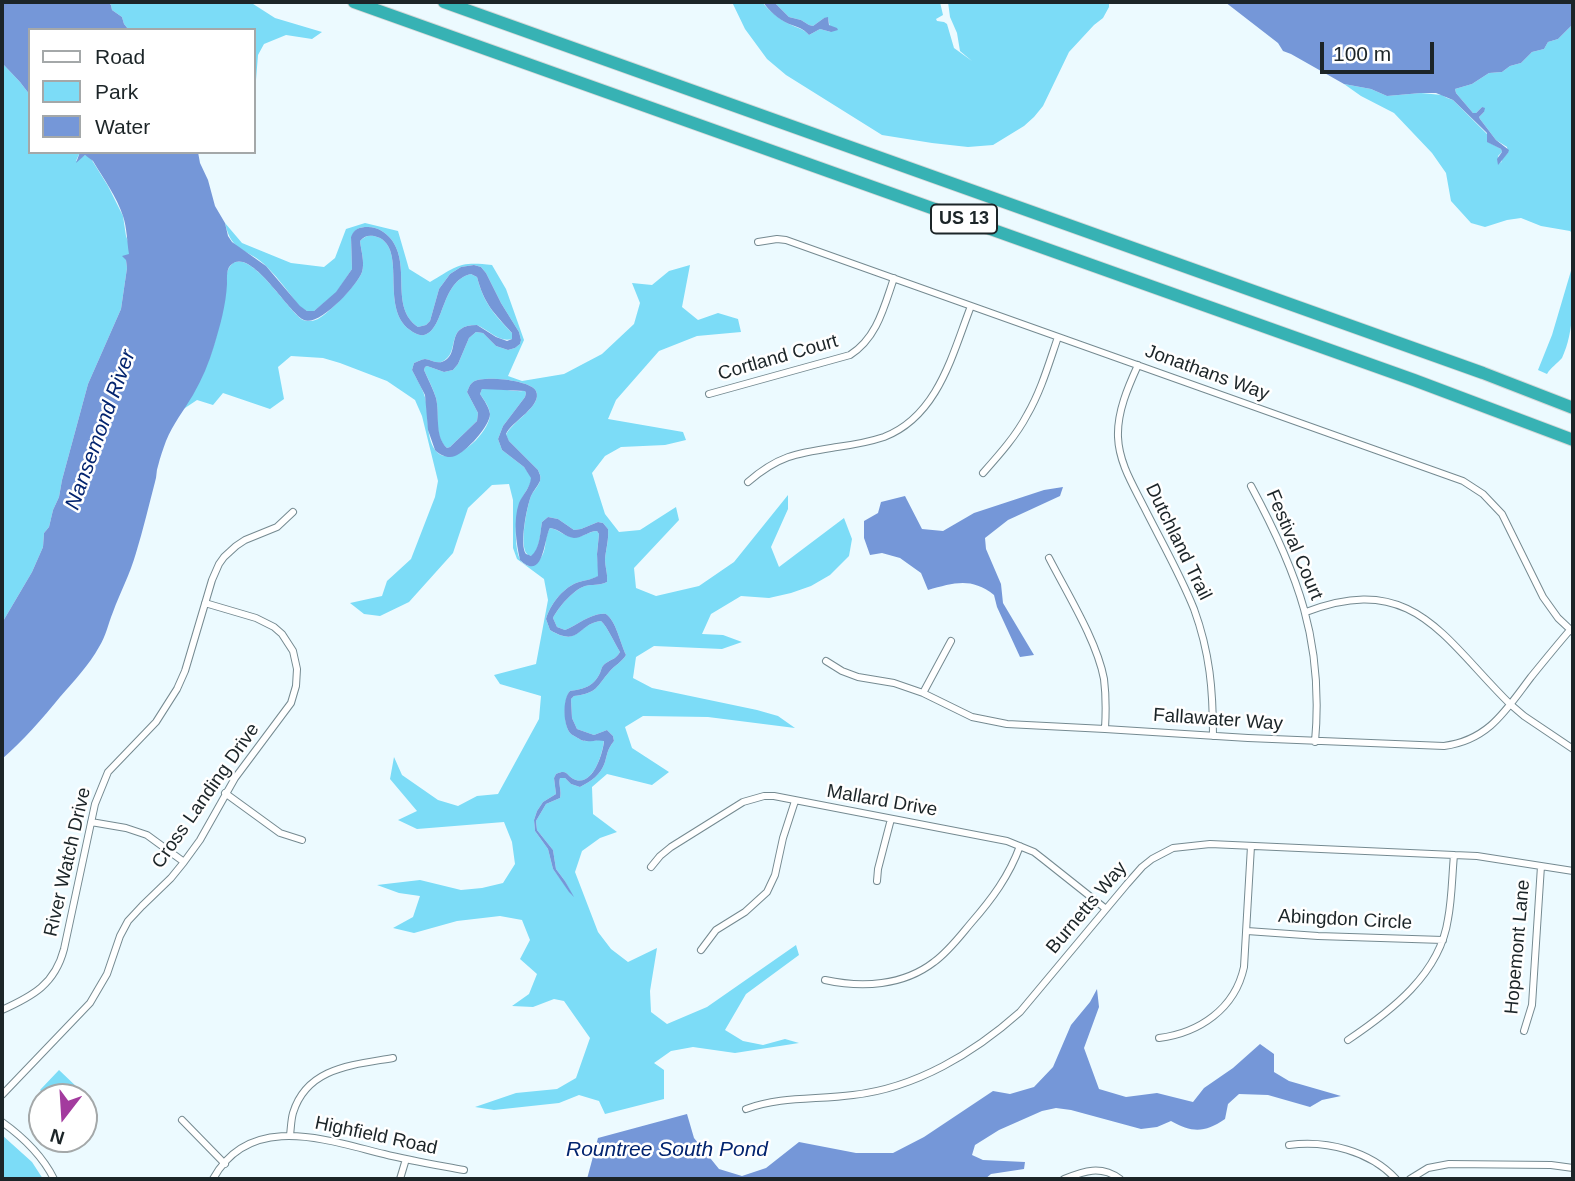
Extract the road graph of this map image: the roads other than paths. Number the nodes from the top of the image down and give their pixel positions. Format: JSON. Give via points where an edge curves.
{"nodes":[{"id":1,"x":354,"y":2,"type":"edge"},
{"id":2,"x":444,"y":2,"type":"edge"},
{"id":3,"x":758,"y":242,"type":"dead end"},
{"id":4,"x":894,"y":278,"type":"junction"},
{"id":5,"x":971,"y":306,"type":"junction"},
{"id":6,"x":1058,"y":337,"type":"junction"},
{"id":7,"x":1138,"y":365,"type":"junction"},
{"id":8,"x":709,"y":394,"type":"dead end"},
{"id":9,"x":1573,"y":408,"type":"edge"},
{"id":10,"x":1573,"y":440,"type":"edge"},
{"id":11,"x":983,"y":473,"type":"dead end"},
{"id":12,"x":748,"y":482,"type":"dead end"},
{"id":13,"x":1251,"y":486,"type":"dead end"},
{"id":14,"x":293,"y":512,"type":"dead end"},
{"id":15,"x":1049,"y":558,"type":"dead end"},
{"id":16,"x":205,"y":603,"type":"junction"},
{"id":17,"x":1306,"y":612,"type":"junction"},
{"id":18,"x":1572,"y":631,"type":"edge"},
{"id":19,"x":951,"y":641,"type":"dead end"},
{"id":20,"x":827,"y":661,"type":"dead end"},
{"id":21,"x":923,"y":692,"type":"junction"},
{"id":22,"x":1510,"y":704,"type":"junction"},
{"id":23,"x":1105,"y":729,"type":"junction"},
{"id":24,"x":1213,"y":736,"type":"junction"},
{"id":25,"x":1315,"y":741,"type":"junction"},
{"id":26,"x":1573,"y":749,"type":"edge"},
{"id":27,"x":225,"y":793,"type":"junction"},
{"id":28,"x":795,"y":800,"type":"junction"},
{"id":29,"x":891,"y":818,"type":"junction"},
{"id":30,"x":91,"y":822,"type":"junction"},
{"id":31,"x":302,"y":840,"type":"dead end"},
{"id":32,"x":1020,"y":846,"type":"junction"},
{"id":33,"x":1251,"y":846,"type":"junction"},
{"id":34,"x":1454,"y":855,"type":"junction"},
{"id":35,"x":184,"y":862,"type":"junction"},
{"id":36,"x":1541,"y":866,"type":"junction"},
{"id":37,"x":651,"y":867,"type":"dead end"},
{"id":38,"x":1573,"y":871,"type":"edge"},
{"id":39,"x":877,"y":881,"type":"dead end"},
{"id":40,"x":1106,"y":909,"type":"junction"},
{"id":41,"x":1247,"y":931,"type":"junction"},
{"id":42,"x":1443,"y":940,"type":"junction"},
{"id":43,"x":701,"y":950,"type":"dead end"},
{"id":44,"x":825,"y":980,"type":"dead end"},
{"id":45,"x":2,"y":1010,"type":"edge"},
{"id":46,"x":1524,"y":1031,"type":"dead end"},
{"id":47,"x":1159,"y":1038,"type":"dead end"},
{"id":48,"x":1348,"y":1040,"type":"dead end"},
{"id":49,"x":393,"y":1058,"type":"dead end"},
{"id":50,"x":2,"y":1095,"type":"edge"},
{"id":51,"x":746,"y":1109,"type":"dead end"},
{"id":52,"x":182,"y":1120,"type":"dead end"},
{"id":53,"x":2,"y":1122,"type":"edge"},
{"id":54,"x":290,"y":1135,"type":"junction"},
{"id":55,"x":1289,"y":1145,"type":"dead end"},
{"id":56,"x":406,"y":1159,"type":"junction"},
{"id":57,"x":225,"y":1164,"type":"junction"},
{"id":58,"x":1573,"y":1168,"type":"edge"},
{"id":59,"x":464,"y":1170,"type":"dead end"},
{"id":60,"x":54,"y":1179,"type":"edge"},
{"id":61,"x":214,"y":1179,"type":"edge"},
{"id":62,"x":400,"y":1179,"type":"edge"},
{"id":63,"x":1064,"y":1179,"type":"edge"},
{"id":64,"x":1120,"y":1179,"type":"edge"},
{"id":65,"x":1396,"y":1179,"type":"edge"},
{"id":66,"x":1410,"y":1179,"type":"edge"}],
"edges":[{"from":1,"to":10,"type":"highway","number":"US 13"},
{"from":2,"to":9,"type":"highway","number":"US 13"},
{"from":3,"to":4,"type":"street","name":"Jonathans Way","via":[[786,240]]},
{"from":4,"to":5,"type":"street","name":"Jonathans Way"},
{"from":4,"to":8,"type":"street","name":"Cortland Court","via":[[872,334],[850,355]]},
{"from":5,"to":6,"type":"street","name":"Jonathans Way"},
{"from":5,"to":12,"type":"street","via":[[935,394],[906,425],[882,438],[784,458]]},
{"from":6,"to":7,"type":"street","name":"Jonathans Way"},
{"from":6,"to":11,"type":"street","via":[[1027,416]]},
{"from":7,"to":18,"type":"street","name":"Jonathans Way","via":[[1475,488],[1502,514],[1543,597]]},
{"from":7,"to":24,"type":"street","name":"Dutchland Trail","via":[[1123,403],[1119,448],[1201,629],[1212,682]]},
{"from":13,"to":17,"type":"street","name":"Festival Court"},
{"from":14,"to":16,"type":"street","name":"River Watch Drive","via":[[277,527],[246,540],[224,557]]},
{"from":15,"to":23,"type":"street","via":[[1097,655],[1104,678]]},
{"from":16,"to":27,"type":"street","name":"Cross Landing Drive","via":[[274,627],[288,641],[297,669],[291,703]]},
{"from":16,"to":30,"type":"street","name":"River Watch Drive","via":[[177,689],[156,722],[108,772]]},
{"from":17,"to":22,"type":"street","via":[[1366,599],[1410,609],[1432,624]]},
{"from":17,"to":25,"type":"street","name":"Festival Court","via":[[1318,690]]},
{"from":18,"to":22,"type":"street","name":"Fallawater Way"},
{"from":19,"to":21,"type":"street"},
{"from":20,"to":21,"type":"street","name":"Fallawater Way","via":[[858,677]]},
{"from":21,"to":23,"type":"street","name":"Fallawater Way","via":[[972,717],[1006,724]]},
{"from":22,"to":25,"type":"street","name":"Fallawater Way","via":[[1487,730],[1451,745]]},
{"from":22,"to":26,"type":"street"},
{"from":23,"to":24,"type":"street","name":"Fallawater Way"},
{"from":24,"to":25,"type":"street","name":"Fallawater Way"},
{"from":27,"to":31,"type":"street","via":[[275,830]]},
{"from":27,"to":35,"type":"street","name":"Cross Landing Drive"},
{"from":28,"to":29,"type":"street","name":"Mallard Drive"},
{"from":28,"to":37,"type":"street","name":"Mallard Drive","via":[[764,796],[743,802],[671,847]]},
{"from":28,"to":43,"type":"street","via":[[766,892],[716,930]]},
{"from":29,"to":32,"type":"street","name":"Mallard Drive"},
{"from":29,"to":39,"type":"street"},
{"from":30,"to":35,"type":"street","via":[[147,835]]},
{"from":30,"to":45,"type":"street","name":"River Watch Drive","via":[[58,967],[40,990]]},
{"from":32,"to":40,"type":"street","name":"Mallard Drive"},
{"from":32,"to":44,"type":"street","via":[[996,893],[934,963],[883,983]]},
{"from":33,"to":34,"type":"street","name":"Burnetts Way"},
{"from":33,"to":40,"type":"street","name":"Burnetts Way","via":[[1173,848],[1142,867]]},
{"from":33,"to":41,"type":"street"},
{"from":34,"to":36,"type":"street","name":"Burnetts Way"},
{"from":34,"to":42,"type":"street"},
{"from":35,"to":50,"type":"street","name":"Cross Landing Drive","via":[[128,921],[104,982],[90,1003]]},
{"from":36,"to":38,"type":"street","name":"Burnetts Way"},
{"from":36,"to":46,"type":"street","name":"Hopemont Lane","via":[[1532,1005]]},
{"from":40,"to":51,"type":"street","name":"Burnetts Way","via":[[1020,1012],[943,1067],[855,1095],[778,1100]]},
{"from":41,"to":42,"type":"street","name":"Abingdon Circle"},
{"from":41,"to":47,"type":"street","via":[[1242,975],[1223,1007],[1191,1031]]},
{"from":42,"to":48,"type":"street","via":[[1422,977]]},
{"from":49,"to":54,"type":"street","via":[[341,1068],[311,1083],[293,1114]]},
{"from":52,"to":57,"type":"street"},
{"from":53,"to":60,"type":"street","via":[[29,1145]]},
{"from":54,"to":56,"type":"street","name":"Highfield Road"},
{"from":54,"to":57,"type":"street","name":"Highfield Road","via":[[253,1143]]},
{"from":55,"to":65,"type":"street","via":[[1341,1148],[1370,1158]]},
{"from":56,"to":59,"type":"street","name":"Highfield Road"},
{"from":56,"to":62,"type":"street"},
{"from":57,"to":61,"type":"street","name":"Highfield Road"},
{"from":58,"to":66,"type":"street","via":[[1449,1164],[1428,1168]]},
{"from":63,"to":64,"type":"street","via":[[1090,1170]]}]}
